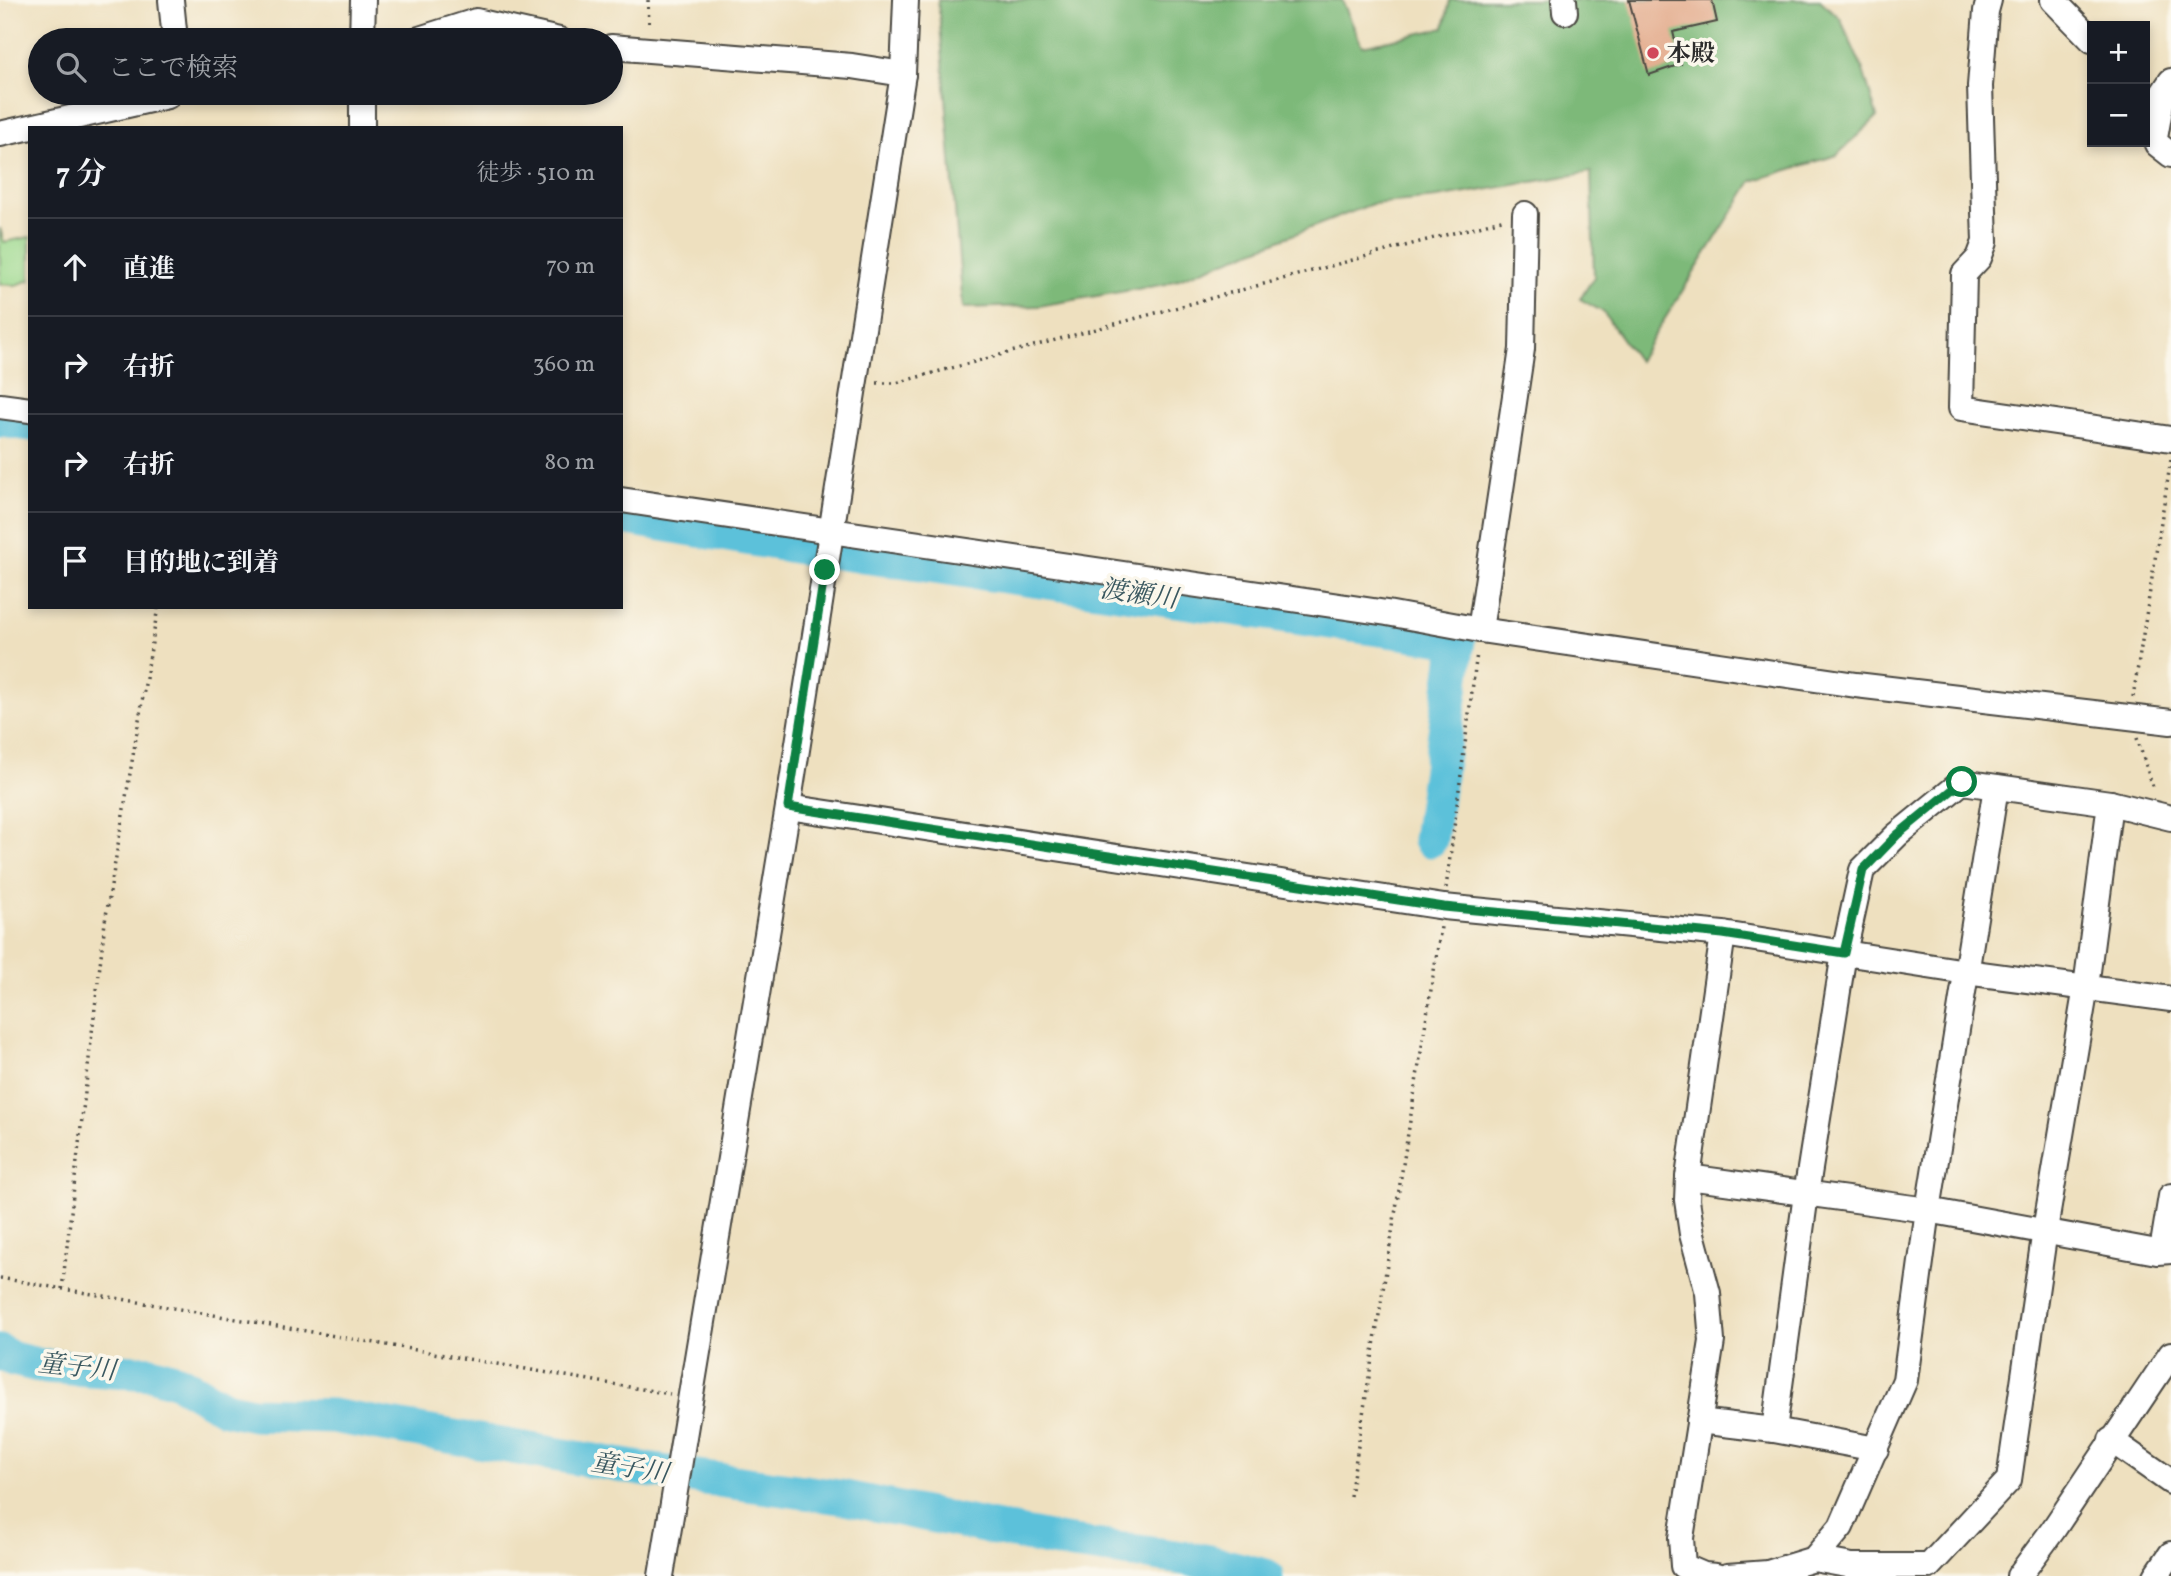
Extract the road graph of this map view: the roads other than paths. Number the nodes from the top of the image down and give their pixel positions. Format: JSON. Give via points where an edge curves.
{"nodes":[{"id":1,"x":172,"y":0,"type":"edge"},
{"id":2,"x":363,"y":0,"type":"edge"},
{"id":3,"x":906,"y":0,"type":"edge"},
{"id":4,"x":1990,"y":0,"type":"edge"},
{"id":5,"x":2053,"y":0,"type":"edge"},
{"id":6,"x":174,"y":28,"type":"edge"},
{"id":7,"x":362,"y":28,"type":"edge"},
{"id":8,"x":454,"y":28,"type":"edge"},
{"id":9,"x":507,"y":28,"type":"edge"},
{"id":10,"x":2087,"y":35,"type":"edge"},
{"id":11,"x":623,"y":48,"type":"edge"},
{"id":12,"x":903,"y":74,"type":"junction"},
{"id":13,"x":2160,"y":86,"type":"edge"},
{"id":14,"x":127,"y":105,"type":"edge"},
{"id":15,"x":362,"y":105,"type":"edge"},
{"id":16,"x":35,"y":126,"type":"edge"},
{"id":17,"x":362,"y":126,"type":"edge"},
{"id":18,"x":28,"y":128,"type":"edge"},
{"id":19,"x":0,"y":134,"type":"edge"},
{"id":20,"x":2171,"y":155,"type":"edge"},
{"id":21,"x":1525,"y":214,"type":"road end"},
{"id":22,"x":0,"y":406,"type":"edge"},
{"id":23,"x":28,"y":410,"type":"edge"},
{"id":24,"x":2171,"y":439,"type":"edge"},
{"id":25,"x":623,"y":500,"type":"edge"},
{"id":26,"x":831,"y":532,"type":"junction"},
{"id":27,"x":1480,"y":630,"type":"junction"},
{"id":28,"x":2171,"y":722,"type":"edge"},
{"id":29,"x":1996,"y":787,"type":"junction"},
{"id":30,"x":2110,"y":803,"type":"junction"},
{"id":31,"x":788,"y":807,"type":"junction"},
{"id":32,"x":2166,"y":817,"type":"edge"},
{"id":33,"x":1723,"y":934,"type":"junction"},
{"id":34,"x":1844,"y":953,"type":"junction"},
{"id":35,"x":1966,"y":972,"type":"junction"},
{"id":36,"x":2086,"y":987,"type":"junction"},
{"id":37,"x":2171,"y":999,"type":"edge"},
{"id":38,"x":1688,"y":1177,"type":"junction"},
{"id":39,"x":1806,"y":1194,"type":"junction"},
{"id":40,"x":2171,"y":1196,"type":"edge"},
{"id":41,"x":1928,"y":1210,"type":"junction"},
{"id":42,"x":2045,"y":1230,"type":"junction"},
{"id":43,"x":2167,"y":1251,"type":"edge"},
{"id":44,"x":2171,"y":1354,"type":"edge"},
{"id":45,"x":1699,"y":1421,"type":"junction"},
{"id":46,"x":1774,"y":1430,"type":"junction"},
{"id":47,"x":2111,"y":1440,"type":"junction"},
{"id":48,"x":1876,"y":1449,"type":"junction"},
{"id":49,"x":2171,"y":1482,"type":"edge"},
{"id":50,"x":2171,"y":1554,"type":"edge"},
{"id":51,"x":1814,"y":1559,"type":"junction"},
{"id":52,"x":661,"y":1576,"type":"edge"},
{"id":53,"x":1716,"y":1576,"type":"edge"},
{"id":54,"x":1727,"y":1576,"type":"edge"},
{"id":55,"x":2019,"y":1576,"type":"edge"},
{"id":56,"x":2156,"y":1576,"type":"edge"}],
"edges":[{"from":1,"to":6,"type":"street"},
{"from":2,"to":7,"type":"street"},
{"from":3,"to":12,"type":"street"},
{"from":4,"to":24,"type":"street","via":[[1980,86],[1985,243],[1964,274],[1961,408]]},
{"from":5,"to":10,"type":"street"},
{"from":8,"to":9,"type":"street","via":[[476,21]]},
{"from":11,"to":12,"type":"street"},
{"from":12,"to":26,"type":"street"},
{"from":13,"to":20,"type":"street","via":[[2155,138]]},
{"from":14,"to":16,"type":"street"},
{"from":15,"to":17,"type":"street"},
{"from":18,"to":19,"type":"street"},
{"from":21,"to":27,"type":"street","via":[[1522,349]]},
{"from":22,"to":23,"type":"street"},
{"from":25,"to":26,"type":"street"},
{"from":26,"to":27,"type":"street"},
{"from":26,"to":31,"type":"street"},
{"from":27,"to":28,"type":"street","via":[[1856,685]]},
{"from":29,"to":30,"type":"street"},
{"from":29,"to":34,"type":"street","via":[[1962,782],[1897,835],[1863,870]]},
{"from":29,"to":35,"type":"street"},
{"from":30,"to":32,"type":"street"},
{"from":30,"to":36,"type":"street"},
{"from":31,"to":33,"type":"street","via":[[1444,907]]},
{"from":31,"to":52,"type":"street"},
{"from":33,"to":34,"type":"street"},
{"from":33,"to":38,"type":"street"},
{"from":34,"to":35,"type":"street"},
{"from":34,"to":39,"type":"street"},
{"from":35,"to":36,"type":"street"},
{"from":35,"to":41,"type":"street"},
{"from":36,"to":37,"type":"street"},
{"from":36,"to":42,"type":"street"},
{"from":38,"to":39,"type":"street"},
{"from":38,"to":45,"type":"street","via":[[1687,1200],[1708,1293],[1712,1341]]},
{"from":39,"to":41,"type":"street"},
{"from":39,"to":46,"type":"street"},
{"from":40,"to":43,"type":"street"},
{"from":41,"to":42,"type":"street"},
{"from":41,"to":48,"type":"street","via":[[1905,1380]]},
{"from":42,"to":43,"type":"street"},
{"from":42,"to":51,"type":"street","via":[[2009,1480],[1929,1566],[1852,1566]]},
{"from":44,"to":47,"type":"street"},
{"from":45,"to":46,"type":"street"},
{"from":45,"to":53,"type":"street","via":[[1681,1538],[1684,1566]]},
{"from":46,"to":48,"type":"street"},
{"from":47,"to":49,"type":"street"},
{"from":47,"to":55,"type":"street"},
{"from":48,"to":51,"type":"street","via":[[1841,1527]]},
{"from":50,"to":56,"type":"street"},
{"from":51,"to":54,"type":"street","via":[[1768,1573]]}]}
